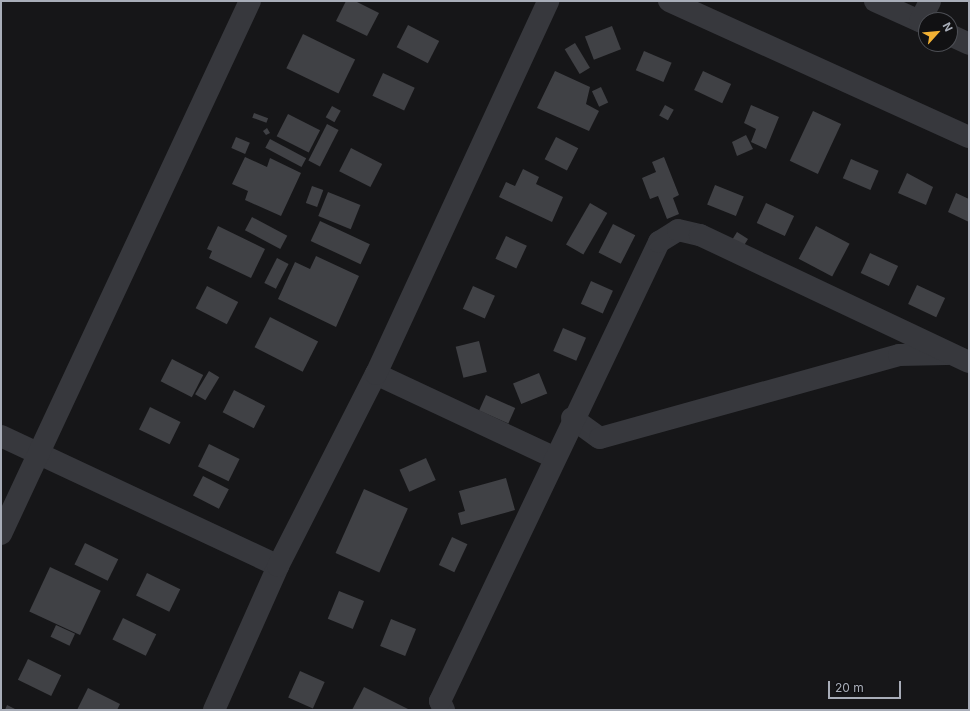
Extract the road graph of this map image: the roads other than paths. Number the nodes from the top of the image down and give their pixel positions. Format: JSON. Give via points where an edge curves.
{"nodes":[{"id":1,"x":250,"y":1,"type":"edge"},
{"id":2,"x":548,"y":1,"type":"edge"},
{"id":3,"x":669,"y":1,"type":"edge"},
{"id":4,"x":875,"y":1,"type":"edge"},
{"id":5,"x":930,"y":1,"type":"edge"},
{"id":6,"x":926,"y":12,"type":"edge"},
{"id":7,"x":918,"y":20,"type":"edge"},
{"id":8,"x":958,"y":39,"type":"edge"},
{"id":9,"x":969,"y":44,"type":"edge"},
{"id":10,"x":969,"y":137,"type":"edge"},
{"id":11,"x":960,"y":358,"type":"edge"},
{"id":12,"x":376,"y":374,"type":"junction"},
{"id":13,"x":572,"y":418,"type":"junction"},
{"id":14,"x":1,"y":436,"type":"edge"},
{"id":15,"x":41,"y":453,"type":"junction"},
{"id":16,"x":553,"y":457,"type":"junction"},
{"id":17,"x":1,"y":534,"type":"edge"},
{"id":18,"x":278,"y":566,"type":"junction"},
{"id":19,"x":214,"y":710,"type":"edge"},
{"id":20,"x":444,"y":710,"type":"edge"}],
"edges":[{"from":1,"to":15,"type":"street"},
{"from":2,"to":12,"type":"street"},
{"from":3,"to":10,"type":"street"},
{"from":4,"to":7,"type":"street"},
{"from":5,"to":6,"type":"street"},
{"from":8,"to":9,"type":"street"},
{"from":11,"to":13,"type":"street","via":[[899,355],[600,438]]},
{"from":11,"to":13,"type":"street","via":[[700,235],[678,230],[659,242]]},
{"from":12,"to":16,"type":"street"},
{"from":12,"to":18,"type":"street"},
{"from":13,"to":16,"type":"street"},
{"from":14,"to":15,"type":"street"},
{"from":15,"to":17,"type":"street"},
{"from":15,"to":18,"type":"street"},
{"from":16,"to":20,"type":"street","via":[[440,700]]},
{"from":18,"to":19,"type":"street"}]}
